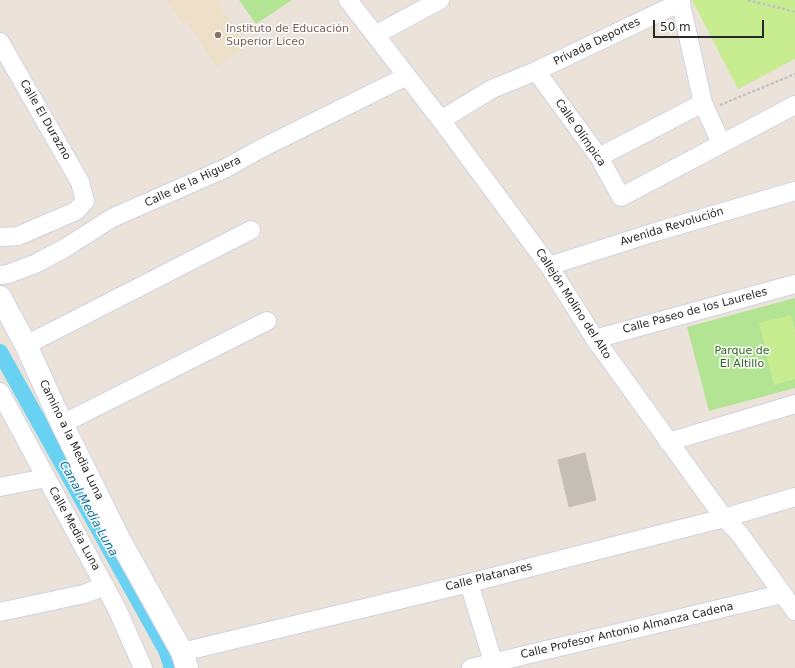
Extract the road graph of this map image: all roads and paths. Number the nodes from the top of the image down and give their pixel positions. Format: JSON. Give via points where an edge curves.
{"nodes":[{"id":1,"x":348,"y":0,"type":"edge"},
{"id":2,"x":440,"y":0,"type":"edge"},
{"id":3,"x":748,"y":0,"type":"edge"},
{"id":4,"x":680,"y":1,"type":"edge"},
{"id":5,"x":795,"y":12,"type":"edge"},
{"id":6,"x":375,"y":35,"type":"junction"},
{"id":7,"x":0,"y":42,"type":"edge"},
{"id":8,"x":536,"y":71,"type":"junction"},
{"id":9,"x":795,"y":74,"type":"edge"},
{"id":10,"x":407,"y":76,"type":"junction"},
{"id":11,"x":795,"y":105,"type":"edge"},
{"id":12,"x":705,"y":107,"type":"junction"},
{"id":13,"x":441,"y":120,"type":"junction"},
{"id":14,"x":721,"y":143,"type":"junction"},
{"id":15,"x":599,"y":157,"type":"junction"},
{"id":16,"x":795,"y":191,"type":"edge"},
{"id":17,"x":251,"y":230,"type":"dead end"},
{"id":18,"x":0,"y":237,"type":"edge"},
{"id":19,"x":549,"y":266,"type":"junction"},
{"id":20,"x":0,"y":275,"type":"edge"},
{"id":21,"x":795,"y":284,"type":"edge"},
{"id":22,"x":0,"y":297,"type":"edge"},
{"id":23,"x":267,"y":321,"type":"dead end"},
{"id":24,"x":595,"y":339,"type":"junction"},
{"id":25,"x":26,"y":345,"type":"junction"},
{"id":26,"x":0,"y":392,"type":"edge"},
{"id":27,"x":795,"y":404,"type":"edge"},
{"id":28,"x":62,"y":424,"type":"junction"},
{"id":29,"x":668,"y":442,"type":"junction"},
{"id":30,"x":46,"y":478,"type":"junction"},
{"id":31,"x":0,"y":487,"type":"edge"},
{"id":32,"x":795,"y":497,"type":"edge"},
{"id":33,"x":724,"y":518,"type":"junction"},
{"id":34,"x":469,"y":583,"type":"junction"},
{"id":35,"x":105,"y":586,"type":"junction"},
{"id":36,"x":782,"y":594,"type":"junction"},
{"id":37,"x":795,"y":611,"type":"edge"},
{"id":38,"x":0,"y":612,"type":"edge"},
{"id":39,"x":185,"y":660,"type":"edge"},
{"id":40,"x":495,"y":666,"type":"edge"},
{"id":41,"x":142,"y":668,"type":"edge"},
{"id":42,"x":471,"y":668,"type":"edge"}],
"edges":[{"from":1,"to":6,"type":"street","name":"Callejón Molino del Alto"},
{"from":2,"to":6,"type":"street"},
{"from":3,"to":5,"type":"path"},
{"from":4,"to":8,"type":"street","name":"Privada Deportes"},
{"from":4,"to":12,"type":"street"},
{"from":6,"to":10,"type":"street","name":"Callejón Molino del Alto"},
{"from":7,"to":18,"type":"street","name":"Calle El Durazno","via":[[80,182],[85,201],[76,211],[18,236]]},
{"from":8,"to":13,"type":"street","name":"Privada Deportes","via":[[492,89]]},
{"from":8,"to":15,"type":"street","name":"Calle Olímpica"},
{"from":9,"to":12,"type":"path"},
{"from":10,"to":13,"type":"street","name":"Callejón Molino del Alto"},
{"from":10,"to":20,"type":"street","name":"Calle de la Higuera","via":[[226,168],[112,218],[35,264]]},
{"from":11,"to":14,"type":"street"},
{"from":12,"to":14,"type":"street"},
{"from":12,"to":15,"type":"street"},
{"from":13,"to":19,"type":"street","name":"Callejón Molino del Alto"},
{"from":14,"to":15,"type":"street","name":"Calle Olímpica","via":[[621,197]]},
{"from":16,"to":19,"type":"street","name":"Avenida Revolución"},
{"from":17,"to":25,"type":"street"},
{"from":19,"to":24,"type":"street","name":"Callejón Molino del Alto"},
{"from":21,"to":24,"type":"street","name":"Calle Paseo de los Laureles"},
{"from":22,"to":25,"type":"street","name":"Camino a la Media Luna"},
{"from":23,"to":28,"type":"street"},
{"from":24,"to":29,"type":"street","name":"Callejón Molino del Alto"},
{"from":25,"to":28,"type":"street","name":"Camino a la Media Luna"},
{"from":26,"to":30,"type":"street","name":"Calle Media Luna"},
{"from":27,"to":29,"type":"street"},
{"from":28,"to":39,"type":"street","name":"Camino a la Media Luna","via":[[118,538]]},
{"from":29,"to":33,"type":"street","name":"Callejón Molino del Alto"},
{"from":30,"to":31,"type":"street"},
{"from":30,"to":35,"type":"street","name":"Calle Media Luna"},
{"from":32,"to":33,"type":"street","name":"Calle Platanares"},
{"from":33,"to":34,"type":"street","name":"Calle Platanares"},
{"from":33,"to":36,"type":"street","name":"Callejón Molino del Alto","via":[[739,533]]},
{"from":34,"to":39,"type":"street","name":"Calle Platanares"},
{"from":34,"to":40,"type":"street"},
{"from":35,"to":38,"type":"street","via":[[84,594]]},
{"from":35,"to":41,"type":"street","name":"Calle Media Luna"},
{"from":36,"to":37,"type":"street","name":"Callejón Molino del Alto"},
{"from":36,"to":40,"type":"street","name":"Calle Profesor Antonio Almanza Cadena"},
{"from":40,"to":42,"type":"street","name":"Calle Profesor Antonio Almanza Cadena"}]}
